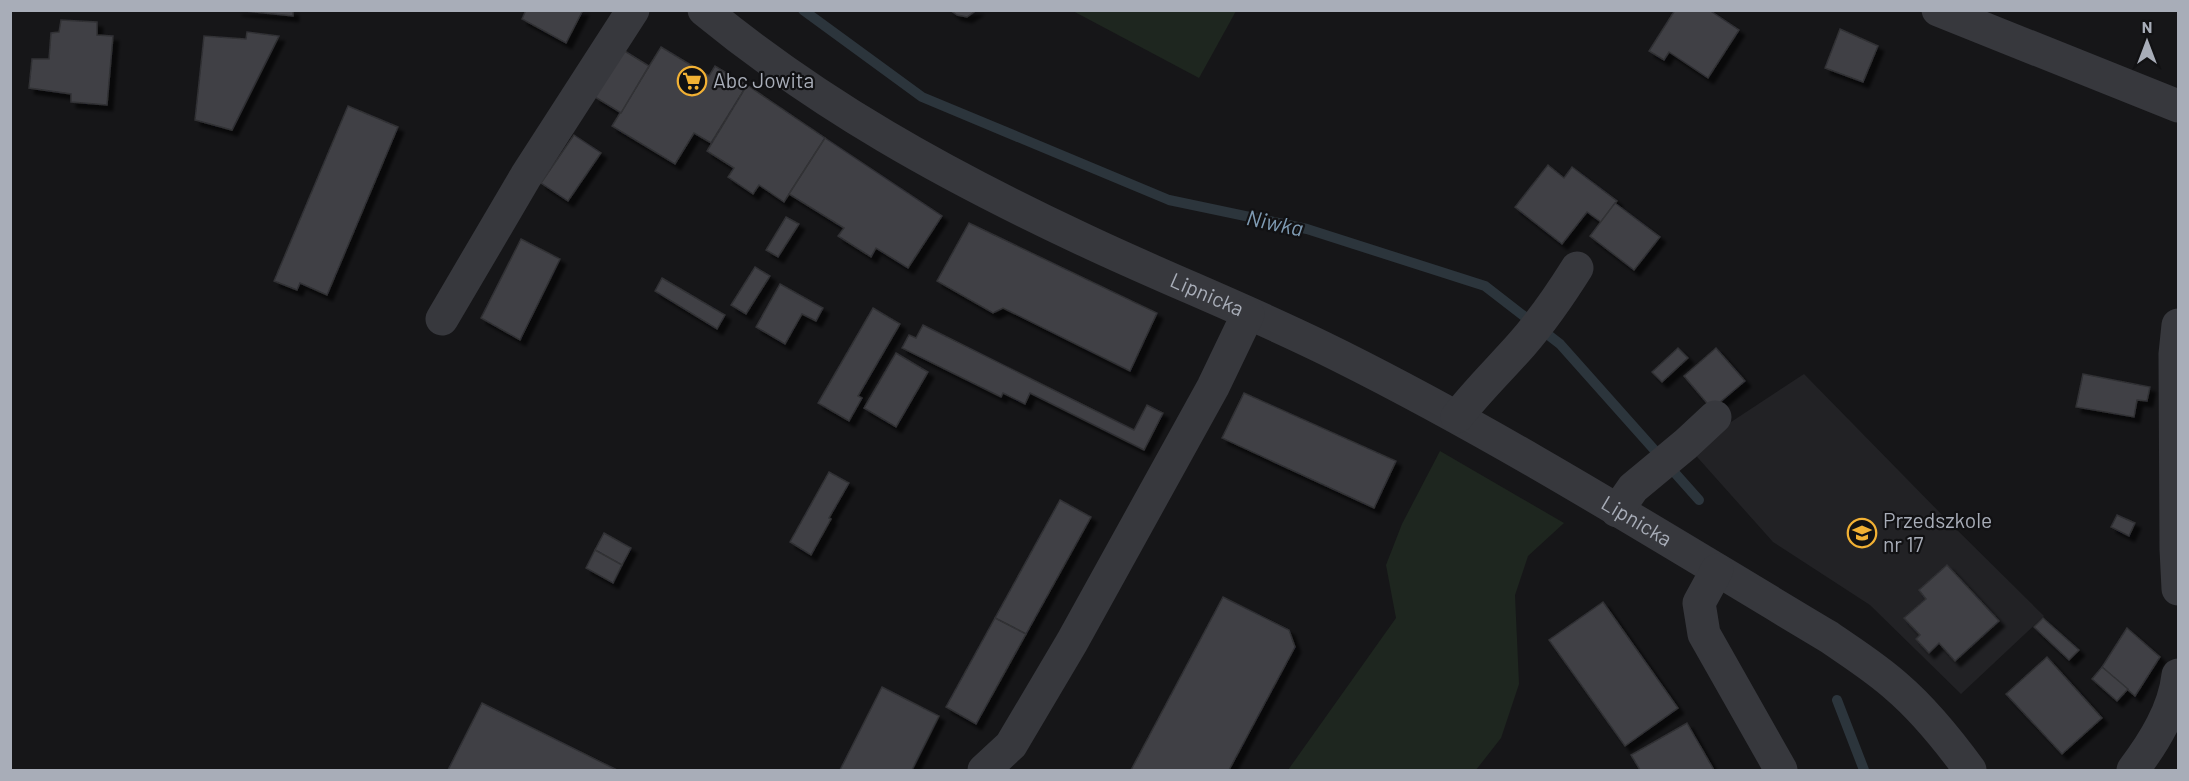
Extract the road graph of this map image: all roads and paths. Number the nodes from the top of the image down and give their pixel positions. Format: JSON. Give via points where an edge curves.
{"nodes":[{"id":1,"x":633,"y":10,"type":"edge"},
{"id":2,"x":704,"y":10,"type":"edge"},
{"id":3,"x":1938,"y":10,"type":"edge"},
{"id":4,"x":2178,"y":106,"type":"edge"},
{"id":5,"x":1577,"y":268,"type":"dead end"},
{"id":6,"x":1248,"y":314,"type":"junction"},
{"id":7,"x":442,"y":319,"type":"dead end"},
{"id":8,"x":2178,"y":325,"type":"edge"},
{"id":9,"x":1457,"y":417,"type":"junction"},
{"id":10,"x":1715,"y":417,"type":"dead end"},
{"id":11,"x":1617,"y":511,"type":"junction"},
{"id":12,"x":1717,"y":570,"type":"junction"},
{"id":13,"x":2178,"y":589,"type":"edge"},
{"id":14,"x":2178,"y":675,"type":"edge"},
{"id":15,"x":984,"y":771,"type":"edge"},
{"id":16,"x":1781,"y":771,"type":"edge"},
{"id":17,"x":1970,"y":771,"type":"edge"},
{"id":18,"x":2133,"y":771,"type":"edge"}],
"edges":[{"from":1,"to":7,"type":"street","via":[[526,176]]},
{"from":2,"to":6,"type":"street","name":"Lipnicka","via":[[834,106],[930,164],[1079,238]]},
{"from":3,"to":4,"type":"street"},
{"from":5,"to":9,"type":"street","via":[[1523,343]]},
{"from":6,"to":9,"type":"street","name":"Lipnicka","via":[[1338,355]]},
{"from":6,"to":15,"type":"street","via":[[1213,387],[1072,642],[1011,745]]},
{"from":8,"to":13,"type":"street"},
{"from":9,"to":11,"type":"street","name":"Lipnicka"},
{"from":10,"to":11,"type":"street","via":[[1633,488]]},
{"from":11,"to":12,"type":"street","name":"Lipnicka"},
{"from":12,"to":16,"type":"street","via":[[1699,603],[1704,634]]},
{"from":12,"to":17,"type":"street","name":"Lipnicka","via":[[1829,637],[1898,687],[1928,717]]},
{"from":14,"to":18,"type":"street","via":[[2177,690],[2153,743]]}]}
